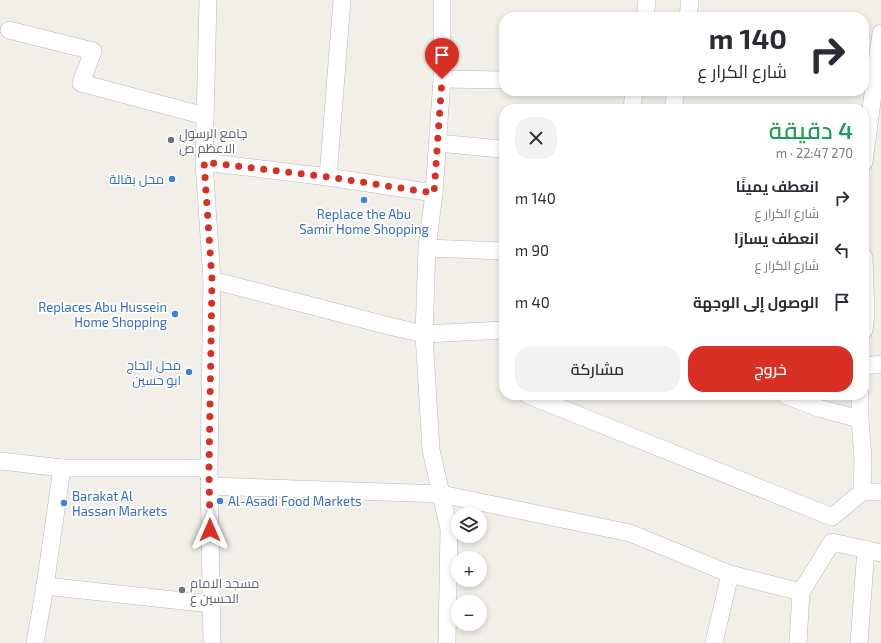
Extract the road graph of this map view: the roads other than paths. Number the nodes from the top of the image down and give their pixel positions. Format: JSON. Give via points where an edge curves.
{"nodes":[{"id":1,"x":208,"y":0,"type":"edge"},
{"id":2,"x":342,"y":0,"type":"edge"},
{"id":3,"x":442,"y":0,"type":"edge"},
{"id":4,"x":647,"y":0,"type":"edge"},
{"id":5,"x":690,"y":0,"type":"edge"},
{"id":6,"x":645,"y":12,"type":"edge"},
{"id":7,"x":689,"y":12,"type":"edge"},
{"id":8,"x":8,"y":30,"type":"dead end"},
{"id":9,"x":881,"y":33,"type":"edge"},
{"id":10,"x":878,"y":74,"type":"edge"},
{"id":11,"x":442,"y":79,"type":"junction"},
{"id":12,"x":499,"y":80,"type":"edge"},
{"id":13,"x":205,"y":116,"type":"junction"},
{"id":14,"x":869,"y":131,"type":"edge"},
{"id":15,"x":438,"y":143,"type":"junction"},
{"id":16,"x":499,"y":149,"type":"edge"},
{"id":17,"x":204,"y":162,"type":"junction"},
{"id":18,"x":328,"y":177,"type":"junction"},
{"id":19,"x":434,"y":193,"type":"junction"},
{"id":20,"x":427,"y":248,"type":"junction"},
{"id":21,"x":499,"y":250,"type":"edge"},
{"id":22,"x":212,"y":280,"type":"junction"},
{"id":23,"x":499,"y":330,"type":"edge"},
{"id":24,"x":424,"y":334,"type":"junction"},
{"id":25,"x":881,"y":364,"type":"edge"},
{"id":26,"x":869,"y":365,"type":"edge"},
{"id":27,"x":540,"y":400,"type":"edge"},
{"id":28,"x":798,"y":400,"type":"edge"},
{"id":29,"x":860,"y":400,"type":"edge"},
{"id":30,"x":860,"y":419,"type":"junction"},
{"id":31,"x":0,"y":462,"type":"edge"},
{"id":32,"x":62,"y":468,"type":"junction"},
{"id":33,"x":209,"y":468,"type":"junction"},
{"id":34,"x":210,"y":486,"type":"junction"},
{"id":35,"x":862,"y":492,"type":"junction"},
{"id":36,"x":881,"y":492,"type":"edge"},
{"id":37,"x":441,"y":494,"type":"junction"},
{"id":38,"x":832,"y":517,"type":"junction"},
{"id":39,"x":832,"y":542,"type":"junction"},
{"id":40,"x":874,"y":551,"type":"edge"},
{"id":41,"x":730,"y":574,"type":"junction"},
{"id":42,"x":45,"y":586,"type":"junction"},
{"id":43,"x":801,"y":592,"type":"junction"},
{"id":44,"x":211,"y":604,"type":"junction"},
{"id":45,"x":35,"y":643,"type":"edge"},
{"id":46,"x":212,"y":643,"type":"edge"},
{"id":47,"x":447,"y":643,"type":"edge"},
{"id":48,"x":714,"y":643,"type":"edge"},
{"id":49,"x":798,"y":643,"type":"edge"},
{"id":50,"x":859,"y":643,"type":"edge"}],
"edges":[{"from":1,"to":13,"type":"street"},
{"from":2,"to":18,"type":"street"},
{"from":3,"to":11,"type":"street"},
{"from":4,"to":6,"type":"street"},
{"from":5,"to":7,"type":"street"},
{"from":8,"to":13,"type":"street","via":[[93,51],[81,83]]},
{"from":9,"to":10,"type":"street"},
{"from":10,"to":14,"type":"street"},
{"from":11,"to":12,"type":"street"},
{"from":11,"to":15,"type":"street"},
{"from":13,"to":17,"type":"street"},
{"from":15,"to":16,"type":"street"},
{"from":15,"to":19,"type":"street"},
{"from":17,"to":18,"type":"street"},
{"from":17,"to":22,"type":"street"},
{"from":18,"to":19,"type":"street"},
{"from":19,"to":20,"type":"street"},
{"from":20,"to":21,"type":"street"},
{"from":20,"to":24,"type":"street"},
{"from":22,"to":24,"type":"street"},
{"from":22,"to":33,"type":"street"},
{"from":23,"to":24,"type":"street"},
{"from":24,"to":37,"type":"street","via":[[431,450]]},
{"from":25,"to":26,"type":"street"},
{"from":27,"to":38,"type":"street"},
{"from":28,"to":30,"type":"street"},
{"from":29,"to":30,"type":"street"},
{"from":30,"to":35,"type":"street"},
{"from":31,"to":32,"type":"street"},
{"from":32,"to":33,"type":"street"},
{"from":32,"to":42,"type":"street"},
{"from":33,"to":34,"type":"street"},
{"from":34,"to":37,"type":"street"},
{"from":34,"to":44,"type":"street"},
{"from":35,"to":36,"type":"street"},
{"from":35,"to":38,"type":"street"},
{"from":37,"to":41,"type":"street","via":[[630,533]]},
{"from":37,"to":47,"type":"street","via":[[449,529]]},
{"from":38,"to":39,"type":"street"},
{"from":39,"to":40,"type":"street"},
{"from":39,"to":43,"type":"street"},
{"from":40,"to":50,"type":"street"},
{"from":41,"to":43,"type":"street"},
{"from":41,"to":48,"type":"street"},
{"from":42,"to":44,"type":"street"},
{"from":42,"to":45,"type":"street"},
{"from":43,"to":49,"type":"street"},
{"from":44,"to":46,"type":"street"}]}
